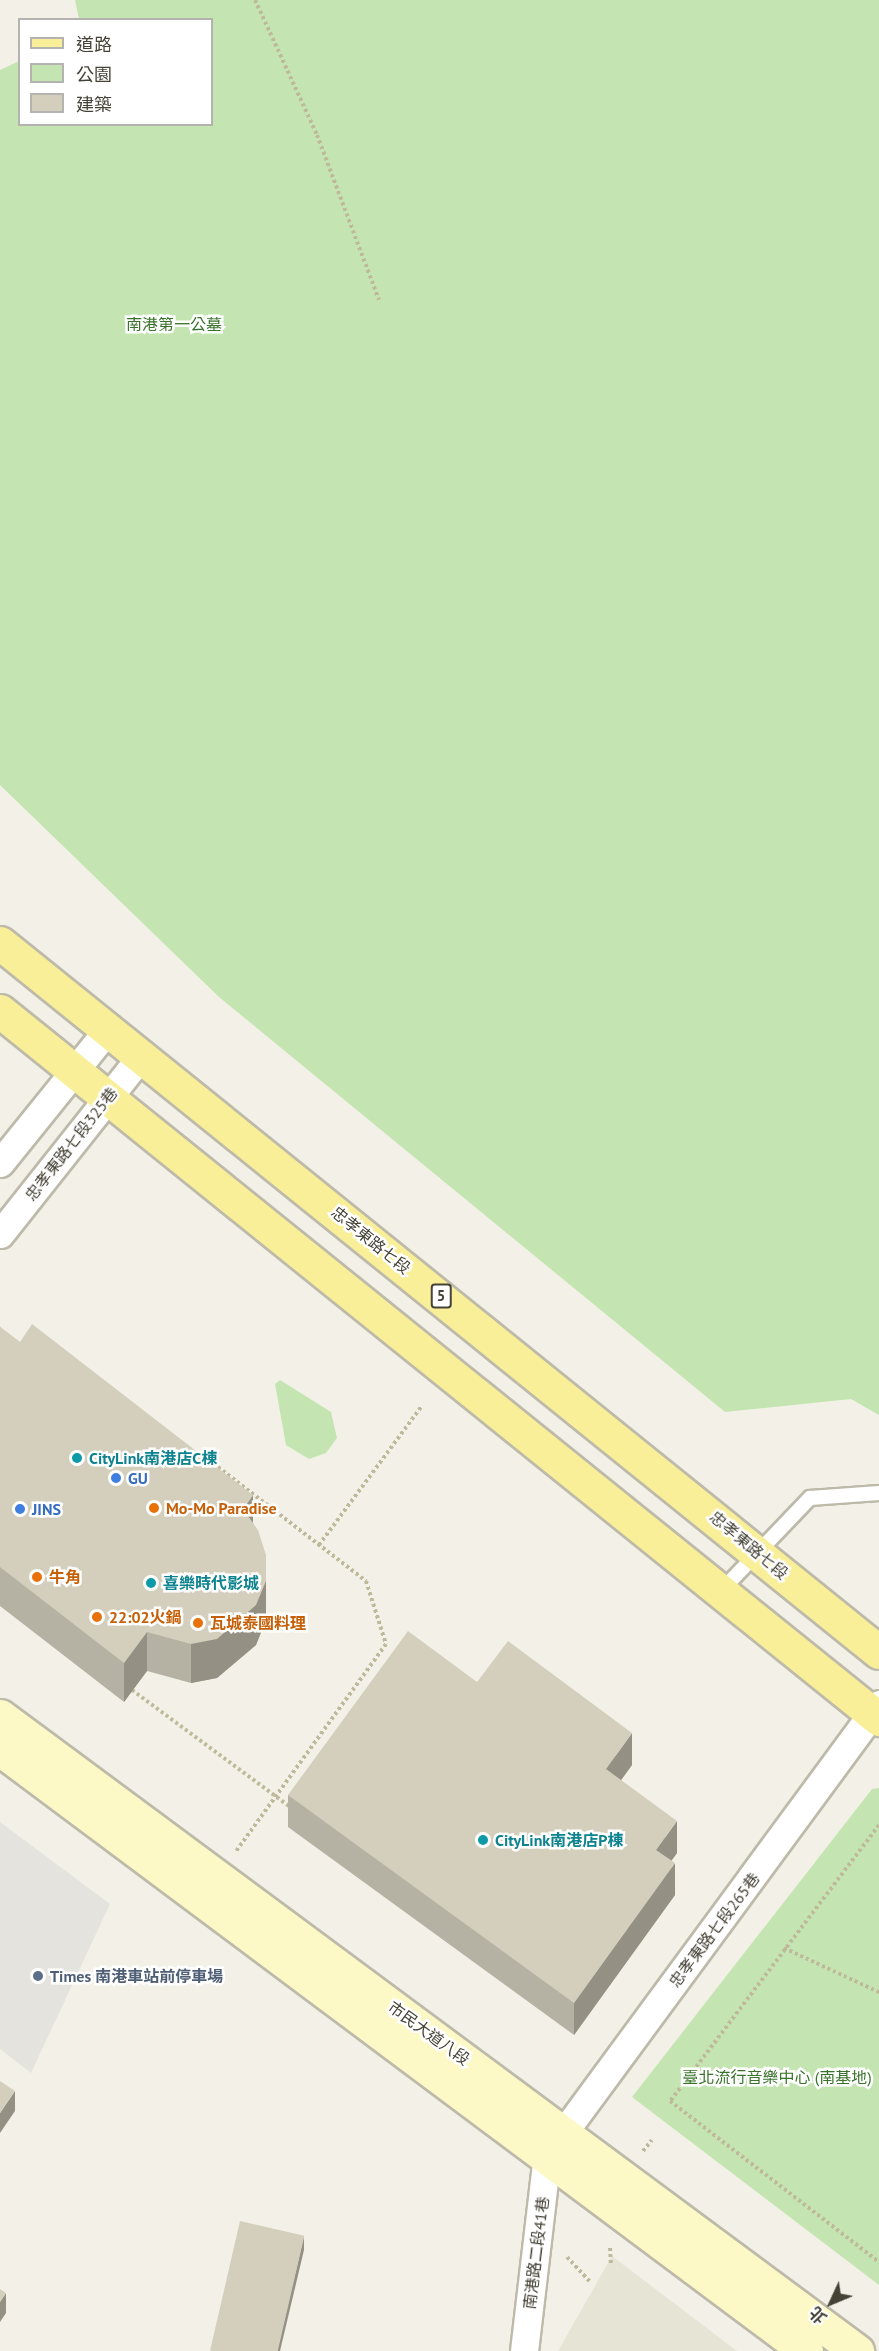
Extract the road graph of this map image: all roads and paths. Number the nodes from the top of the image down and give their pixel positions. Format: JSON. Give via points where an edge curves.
{"nodes":[{"id":1,"x":255,"y":0,"type":"edge"},
{"id":2,"x":379,"y":300,"type":"dead end"},
{"id":3,"x":0,"y":944,"type":"edge"},
{"id":4,"x":0,"y":1011,"type":"edge"},
{"id":5,"x":108,"y":1029,"type":"junction"},
{"id":6,"x":142,"y":1055,"type":"junction"},
{"id":7,"x":73,"y":1070,"type":"junction"},
{"id":8,"x":107,"y":1097,"type":"junction"},
{"id":9,"x":0,"y":1163,"type":"edge"},
{"id":10,"x":0,"y":1234,"type":"edge"},
{"id":11,"x":422,"y":1406,"type":"dead end"},
{"id":12,"x":218,"y":1467,"type":"edge"},
{"id":13,"x":879,"y":1493,"type":"edge"},
{"id":14,"x":319,"y":1545,"type":"junction"},
{"id":15,"x":754,"y":1550,"type":"junction"},
{"id":16,"x":721,"y":1591,"type":"junction"},
{"id":17,"x":879,"y":1653,"type":"edge"},
{"id":18,"x":132,"y":1690,"type":"edge"},
{"id":19,"x":877,"y":1713,"type":"edge"},
{"id":20,"x":0,"y":1716,"type":"edge"},
{"id":21,"x":0,"y":1749,"type":"edge"},
{"id":22,"x":298,"y":1812,"type":"edge"},
{"id":23,"x":879,"y":1825,"type":"edge"},
{"id":24,"x":235,"y":1851,"type":"dead end"},
{"id":25,"x":784,"y":1948,"type":"junction"},
{"id":26,"x":879,"y":1992,"type":"edge"},
{"id":27,"x":555,"y":2144,"type":"junction"},
{"id":28,"x":879,"y":2262,"type":"edge"},
{"id":29,"x":524,"y":2351,"type":"edge"},
{"id":30,"x":806,"y":2351,"type":"edge"},
{"id":31,"x":857,"y":2351,"type":"edge"}],
"edges":[{"from":1,"to":2,"type":"path","via":[[318,135]]},
{"from":3,"to":5,"type":"main road","name":"忠孝東路七段","number":"5"},
{"from":4,"to":7,"type":"main road"},
{"from":5,"to":6,"type":"main road","name":"忠孝東路七段","number":"5"},
{"from":5,"to":7,"type":"street"},
{"from":6,"to":8,"type":"street","name":"忠孝東路七段325巷"},
{"from":6,"to":15,"type":"main road","name":"忠孝東路七段","number":"5"},
{"from":7,"to":8,"type":"main road"},
{"from":7,"to":9,"type":"street"},
{"from":8,"to":10,"type":"street","name":"忠孝東路七段325巷"},
{"from":8,"to":16,"type":"main road"},
{"from":11,"to":14,"type":"path"},
{"from":12,"to":14,"type":"path"},
{"from":13,"to":15,"type":"lane","via":[[810,1498]]},
{"from":14,"to":24,"type":"path","via":[[366,1581],[386,1644]]},
{"from":15,"to":16,"type":"lane"},
{"from":15,"to":17,"type":"main road","name":"忠孝東路七段","number":"5"},
{"from":16,"to":19,"type":"main road"},
{"from":18,"to":22,"type":"path","bridge":true},
{"from":19,"to":27,"type":"street","name":"忠孝東路七段265巷"},
{"from":20,"to":27,"type":"street","name":"市民大道八段"},
{"from":21,"to":27,"type":"street","name":"市民大道八段"},
{"from":23,"to":25,"type":"path"},
{"from":25,"to":26,"type":"path"},
{"from":25,"to":28,"type":"path","via":[[670,2101]]},
{"from":27,"to":29,"type":"street","name":"南港路二段41巷"},
{"from":27,"to":30,"type":"street","name":"市民大道八段"},
{"from":27,"to":31,"type":"street","name":"市民大道八段"}]}
